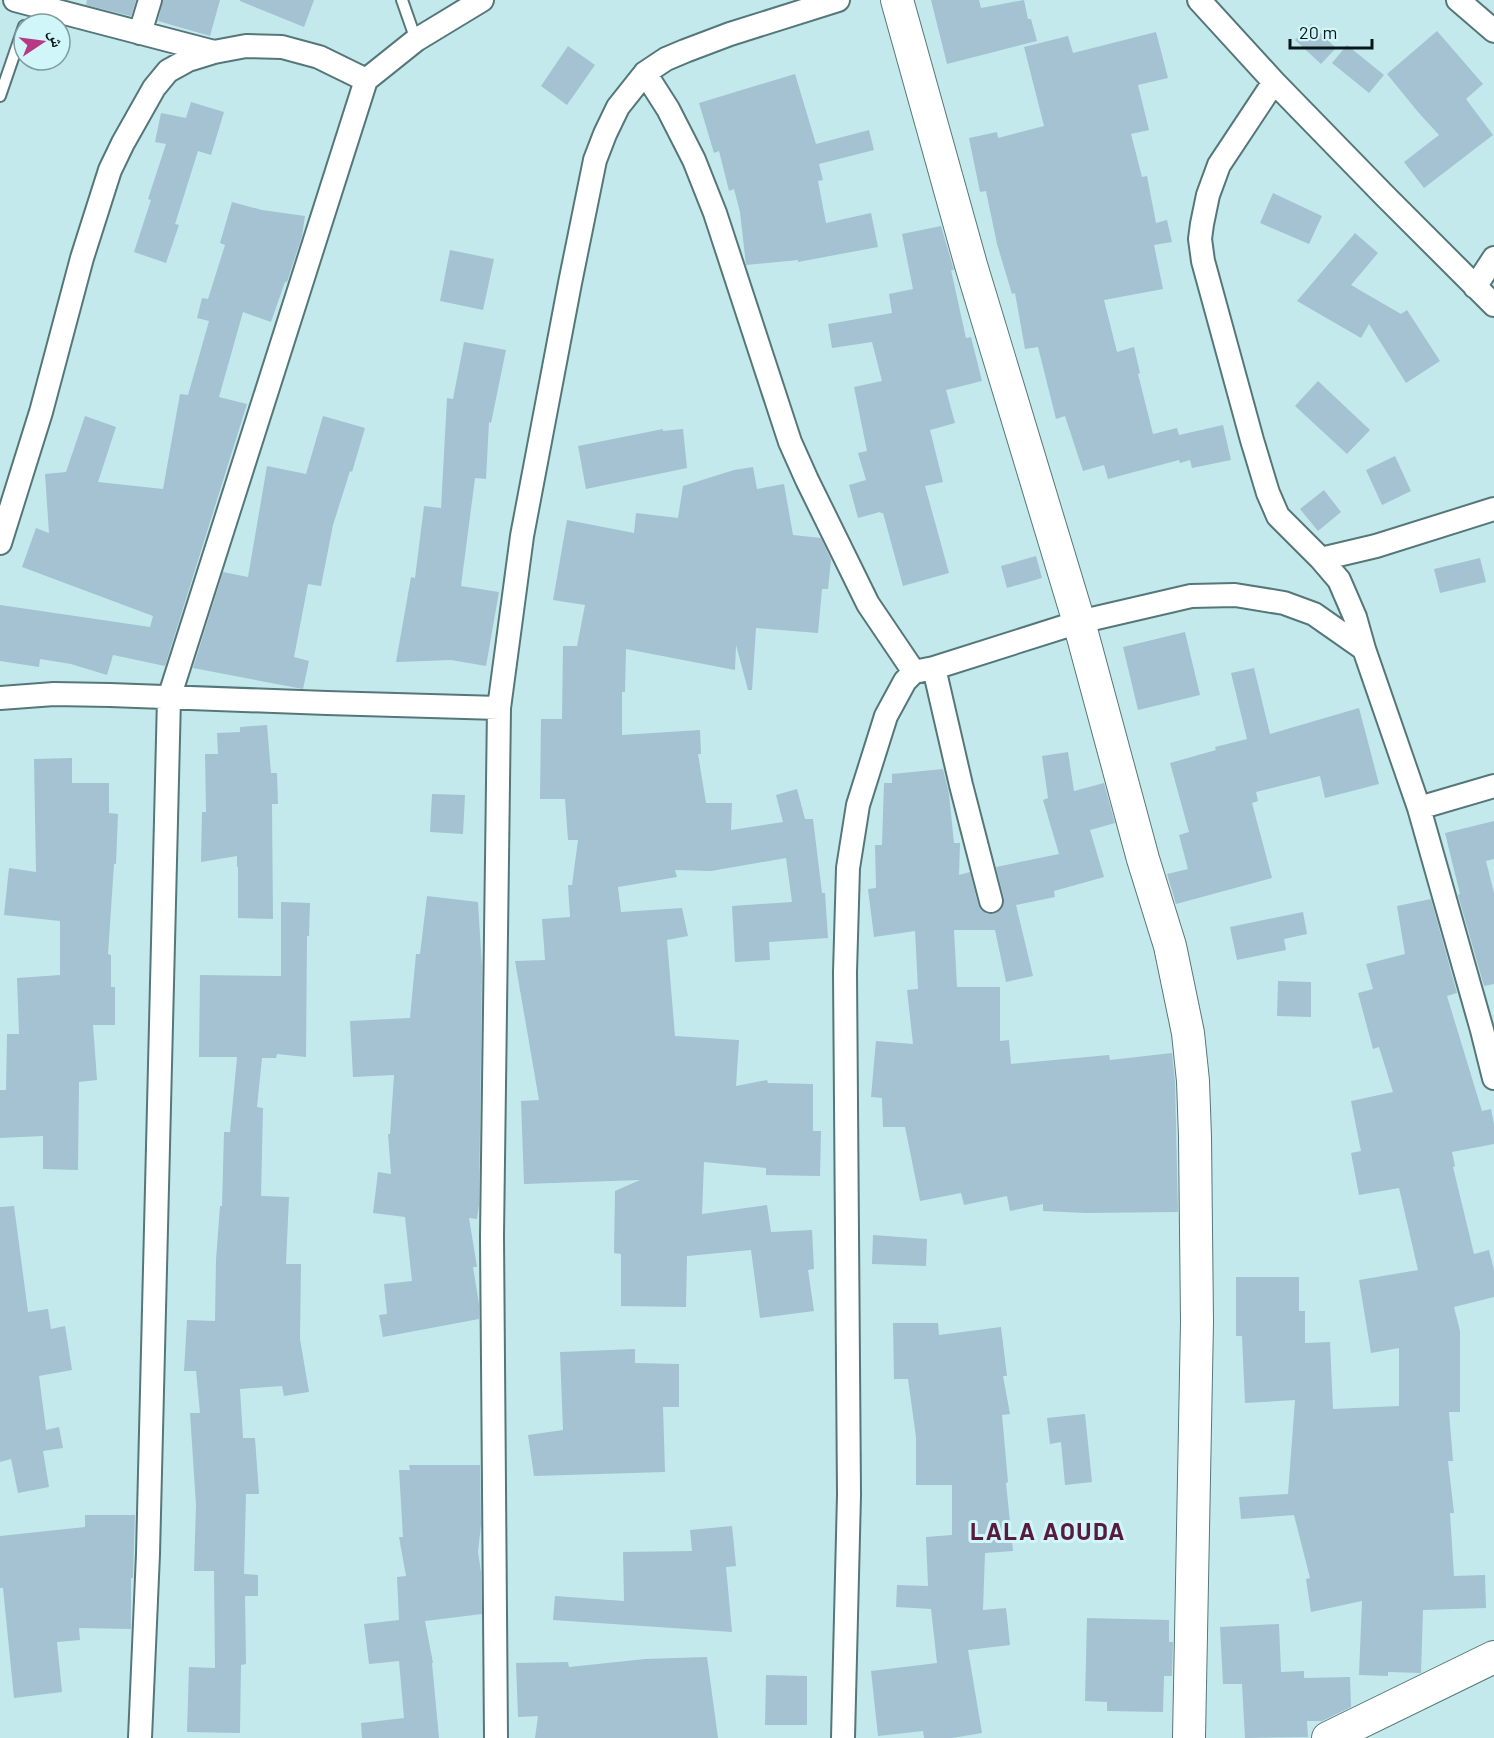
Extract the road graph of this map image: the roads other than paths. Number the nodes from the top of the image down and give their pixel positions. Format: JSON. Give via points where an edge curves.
{"nodes":[{"id":1,"x":150,"y":0,"type":"edge"},
{"id":2,"x":402,"y":0,"type":"edge"},
{"id":3,"x":482,"y":0,"type":"edge"},
{"id":4,"x":838,"y":0,"type":"edge"},
{"id":5,"x":897,"y":0,"type":"edge"},
{"id":6,"x":1199,"y":0,"type":"edge"},
{"id":7,"x":1458,"y":0,"type":"edge"},
{"id":8,"x":26,"y":11,"type":"edge"},
{"id":9,"x":1494,"y":31,"type":"edge"},
{"id":10,"x":140,"y":33,"type":"junction"},
{"id":11,"x":416,"y":40,"type":"junction"},
{"id":12,"x":214,"y":52,"type":"junction"},
{"id":13,"x":645,"y":73,"type":"junction"},
{"id":14,"x":366,"y":81,"type":"junction"},
{"id":15,"x":1274,"y":82,"type":"junction"},
{"id":16,"x":0,"y":96,"type":"edge"},
{"id":17,"x":1494,"y":258,"type":"edge"},
{"id":18,"x":1476,"y":288,"type":"junction"},
{"id":19,"x":1494,"y":305,"type":"edge"},
{"id":20,"x":1494,"y":509,"type":"edge"},
{"id":21,"x":0,"y":543,"type":"edge"},
{"id":22,"x":1321,"y":559,"type":"junction"},
{"id":23,"x":1079,"y":622,"type":"junction"},
{"id":24,"x":1364,"y":649,"type":"junction"},
{"id":25,"x":924,"y":670,"type":"junction"},
{"id":26,"x":0,"y":698,"type":"edge"},
{"id":27,"x":169,"y":698,"type":"junction"},
{"id":28,"x":499,"y":708,"type":"junction"},
{"id":29,"x":1494,"y":786,"type":"edge"},
{"id":30,"x":1419,"y":808,"type":"junction"},
{"id":31,"x":991,"y":901,"type":"dead end"},
{"id":32,"x":1494,"y":1078,"type":"edge"},
{"id":33,"x":1494,"y":1657,"type":"edge"},
{"id":34,"x":140,"y":1738,"type":"edge"},
{"id":35,"x":496,"y":1738,"type":"edge"},
{"id":36,"x":843,"y":1738,"type":"edge"},
{"id":37,"x":1189,"y":1738,"type":"edge"},
{"id":38,"x":1328,"y":1738,"type":"edge"}],
"edges":[{"from":1,"to":10,"type":"street"},
{"from":2,"to":11,"type":"lane"},
{"from":3,"to":11,"type":"street"},
{"from":4,"to":13,"type":"street","via":[[684,51]]},
{"from":5,"to":23,"type":"main road","via":[[971,265]]},
{"from":6,"to":15,"type":"street"},
{"from":7,"to":9,"type":"street"},
{"from":8,"to":10,"type":"street"},
{"from":8,"to":16,"type":"lane"},
{"from":10,"to":12,"type":"street"},
{"from":11,"to":14,"type":"street"},
{"from":12,"to":14,"type":"street","via":[[246,46],[282,47],[319,57]]},
{"from":12,"to":21,"type":"street","via":[[168,70],[154,88],[110,170]]},
{"from":13,"to":25,"type":"street","via":[[689,150],[716,213],[790,441],[807,480],[868,604]]},
{"from":13,"to":28,"type":"street","via":[[618,107],[595,160],[522,536]]},
{"from":14,"to":27,"type":"street"},
{"from":15,"to":18,"type":"street"},
{"from":15,"to":22,"type":"street","via":[[1219,165],[1208,195],[1200,239],[1268,493],[1278,516]]},
{"from":17,"to":18,"type":"street"},
{"from":18,"to":19,"type":"street"},
{"from":20,"to":22,"type":"street"},
{"from":22,"to":24,"type":"street","via":[[1340,580]]},
{"from":23,"to":24,"type":"street","via":[[1191,596],[1235,595],[1284,603],[1314,614]]},
{"from":23,"to":25,"type":"street"},
{"from":23,"to":37,"type":"main road","via":[[1170,946],[1188,1033],[1193,1081],[1197,1299]]},
{"from":24,"to":30,"type":"street"},
{"from":25,"to":31,"type":"street","via":[[961,785]]},
{"from":25,"to":36,"type":"street","via":[[905,681],[886,716],[858,805],[848,868],[849,1495]]},
{"from":26,"to":27,"type":"street","via":[[65,694]]},
{"from":27,"to":28,"type":"street"},
{"from":27,"to":34,"type":"street"},
{"from":28,"to":35,"type":"street","via":[[492,1236]]},
{"from":29,"to":30,"type":"street"},
{"from":30,"to":32,"type":"street"},
{"from":33,"to":38,"type":"main road"}]}
